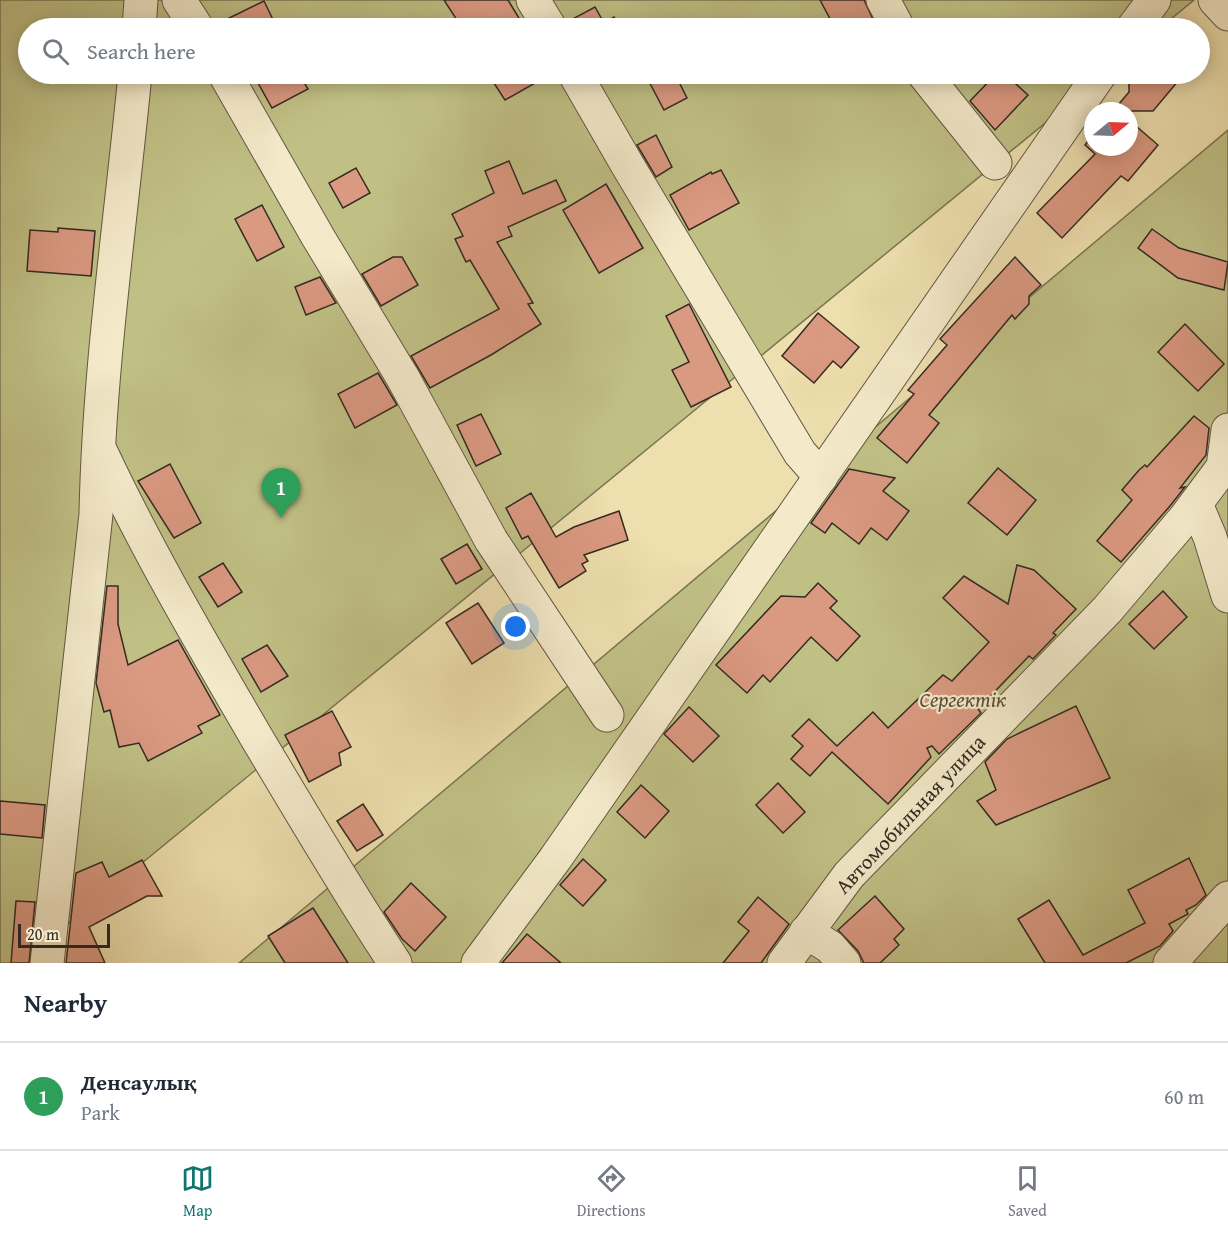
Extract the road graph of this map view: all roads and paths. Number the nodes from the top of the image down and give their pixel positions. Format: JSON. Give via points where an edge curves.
{"nodes":[{"id":1,"x":141,"y":0,"type":"edge"},
{"id":2,"x":179,"y":0,"type":"edge"},
{"id":3,"x":533,"y":0,"type":"edge"},
{"id":4,"x":882,"y":0,"type":"edge"},
{"id":5,"x":1154,"y":0,"type":"edge"},
{"id":6,"x":1215,"y":0,"type":"edge"},
{"id":7,"x":1228,"y":14,"type":"edge"},
{"id":8,"x":140,"y":18,"type":"edge"},
{"id":9,"x":191,"y":18,"type":"edge"},
{"id":10,"x":544,"y":18,"type":"edge"},
{"id":11,"x":892,"y":18,"type":"edge"},
{"id":12,"x":1140,"y":18,"type":"edge"},
{"id":13,"x":134,"y":84,"type":"edge"},
{"id":14,"x":231,"y":84,"type":"edge"},
{"id":15,"x":581,"y":84,"type":"edge"},
{"id":16,"x":932,"y":84,"type":"edge"},
{"id":17,"x":1093,"y":84,"type":"edge"},
{"id":18,"x":995,"y":163,"type":"dead end"},
{"id":19,"x":1228,"y":430,"type":"edge"},
{"id":20,"x":97,"y":445,"type":"junction"},
{"id":21,"x":821,"y":477,"type":"junction"},
{"id":22,"x":1204,"y":494,"type":"junction"},
{"id":23,"x":1228,"y":596,"type":"edge"},
{"id":24,"x":607,"y":715,"type":"dead end"},
{"id":25,"x":1228,"y":898,"type":"edge"},
{"id":26,"x":806,"y":932,"type":"junction"},
{"id":27,"x":47,"y":963,"type":"edge"},
{"id":28,"x":395,"y":963,"type":"edge"},
{"id":29,"x":478,"y":963,"type":"edge"},
{"id":30,"x":784,"y":963,"type":"edge"},
{"id":31,"x":844,"y":963,"type":"edge"},
{"id":32,"x":1170,"y":963,"type":"edge"}],
"edges":[{"from":1,"to":8,"type":"street"},
{"from":2,"to":9,"type":"street"},
{"from":3,"to":10,"type":"street"},
{"from":4,"to":11,"type":"street"},
{"from":5,"to":12,"type":"street"},
{"from":6,"to":7,"type":"street"},
{"from":13,"to":20,"type":"street"},
{"from":14,"to":24,"type":"street","via":[[404,378],[491,540]]},
{"from":15,"to":21,"type":"street","via":[[800,453]]},
{"from":16,"to":18,"type":"street"},
{"from":17,"to":21,"type":"street"},
{"from":19,"to":22,"type":"street","name":"Автомобильная улица","via":[[1223,467]]},
{"from":20,"to":27,"type":"street","via":[[96,514]]},
{"from":20,"to":28,"type":"street","via":[[197,636],[352,898]]},
{"from":21,"to":29,"type":"street"},
{"from":22,"to":23,"type":"street","via":[[1210,537]]},
{"from":22,"to":26,"type":"street","name":"Автомобильная улица","via":[[1107,610],[849,875]]},
{"from":25,"to":32,"type":"street"},
{"from":26,"to":30,"type":"street","name":"Автомобильная улица"},
{"from":26,"to":31,"type":"street","via":[[830,947]]}]}
